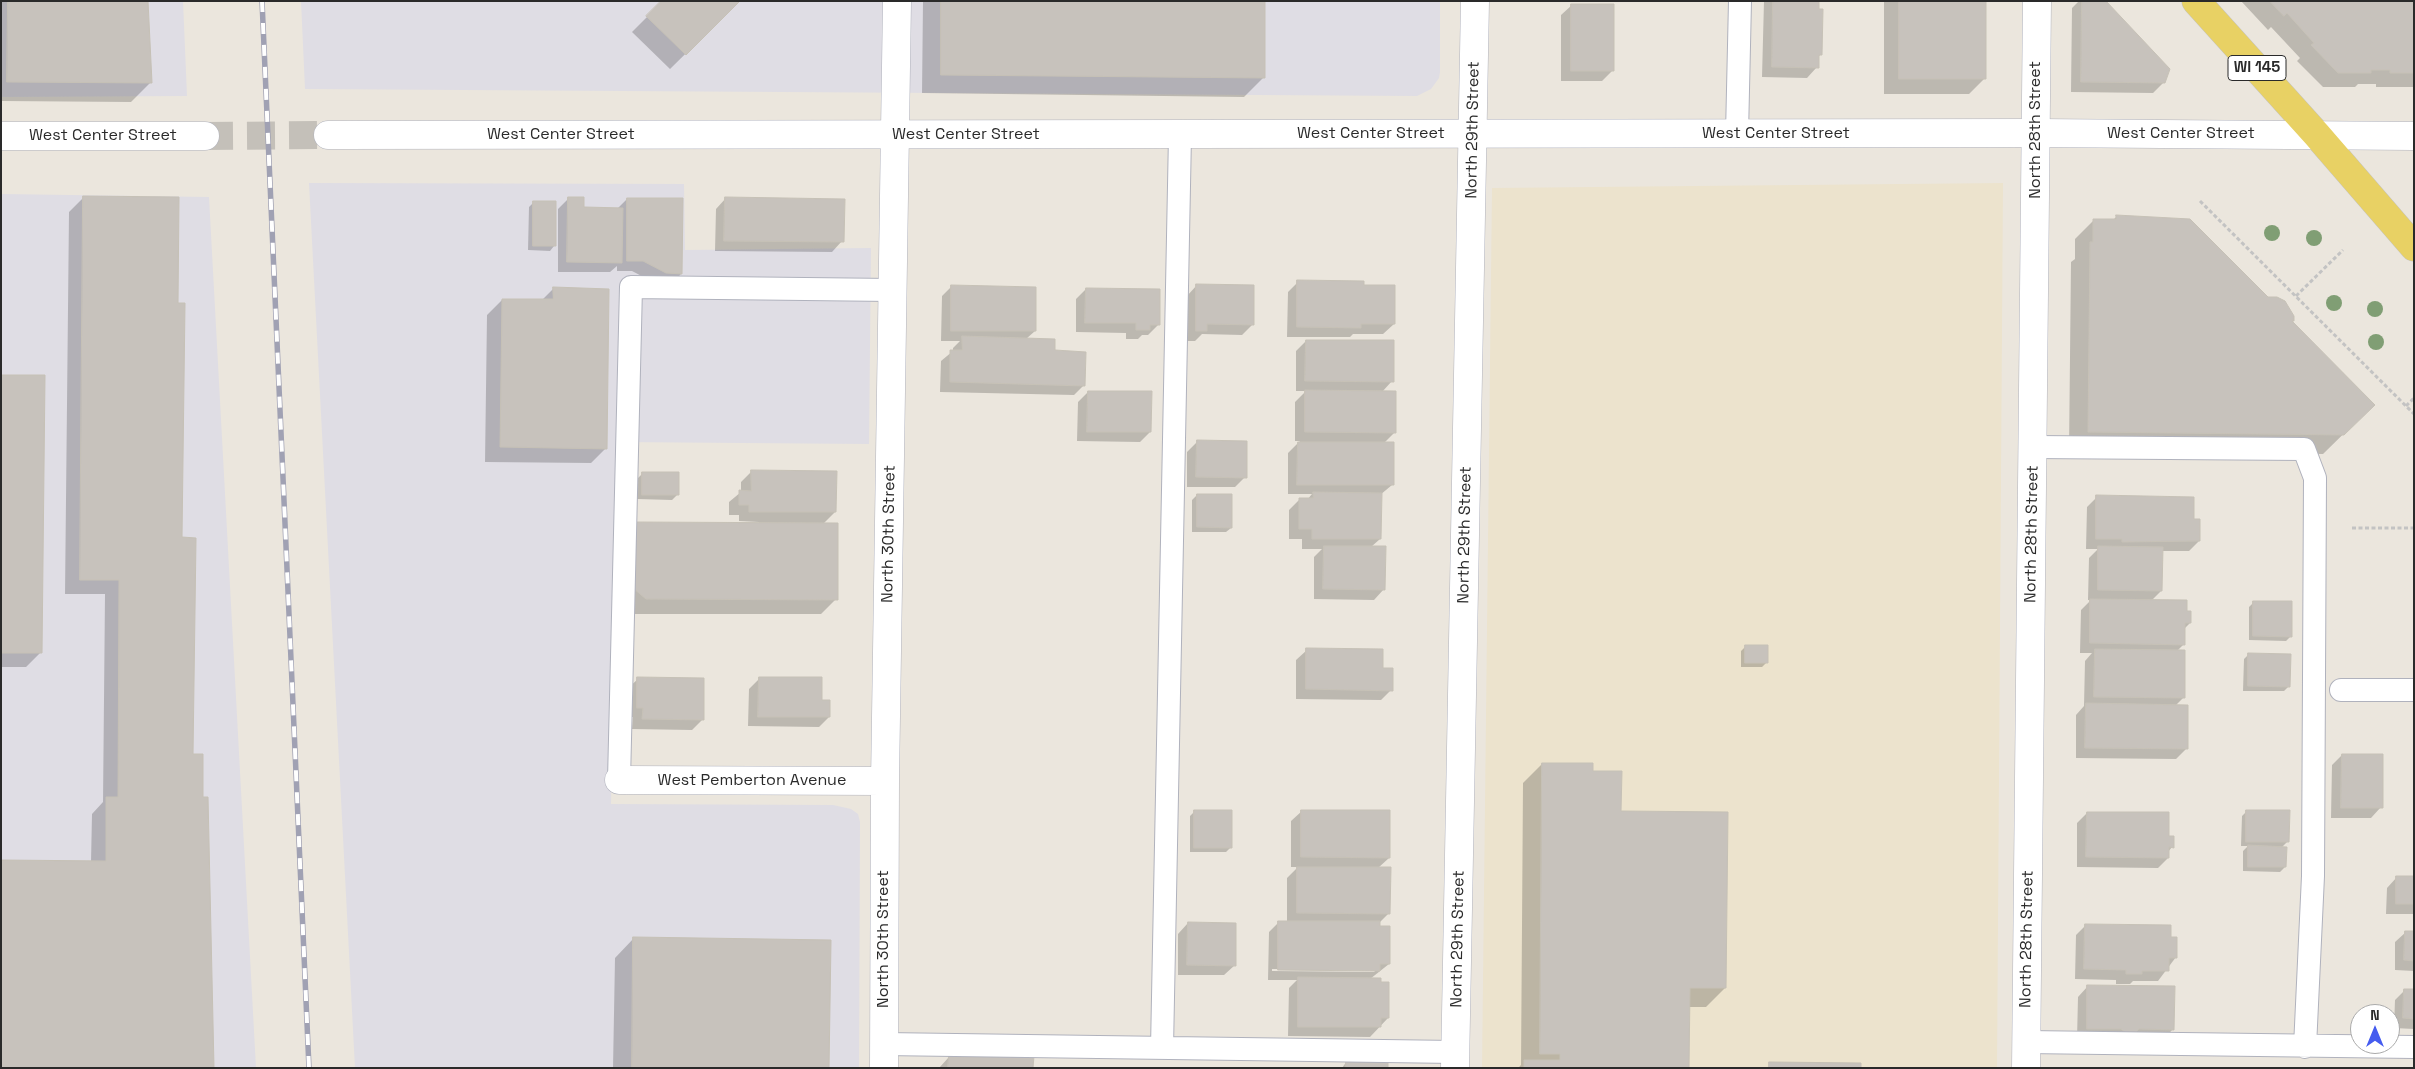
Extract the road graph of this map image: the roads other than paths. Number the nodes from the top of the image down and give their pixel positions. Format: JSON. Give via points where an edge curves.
{"nodes":[{"id":1,"x":897,"y":1,"type":"edge"},
{"id":2,"x":1475,"y":1,"type":"edge"},
{"id":3,"x":1740,"y":1,"type":"edge"},
{"id":4,"x":2037,"y":1,"type":"edge"},
{"id":5,"x":2196,"y":1,"type":"edge"},
{"id":6,"x":2036,"y":133,"type":"junction"},
{"id":7,"x":1473,"y":134,"type":"junction"},
{"id":8,"x":1737,"y":134,"type":"junction"},
{"id":9,"x":328,"y":135,"type":"tunnel mouth"},
{"id":10,"x":895,"y":135,"type":"junction"},
{"id":11,"x":1180,"y":135,"type":"junction"},
{"id":12,"x":2317,"y":135,"type":"junction"},
{"id":13,"x":1,"y":136,"type":"edge"},
{"id":14,"x":205,"y":136,"type":"tunnel mouth"},
{"id":15,"x":2414,"y":136,"type":"edge"},
{"id":16,"x":2414,"y":247,"type":"edge"},
{"id":17,"x":892,"y":290,"type":"junction"},
{"id":18,"x":2033,"y":447,"type":"junction"},
{"id":19,"x":2340,"y":690,"type":"dead end"},
{"id":20,"x":2414,"y":690,"type":"edge"},
{"id":21,"x":618,"y":780,"type":"joint"},
{"id":22,"x":885,"y":782,"type":"junction"},
{"id":23,"x":2305,"y":1047,"type":"junction"},
{"id":24,"x":2414,"y":1047,"type":"edge"},
{"id":25,"x":1162,"y":1048,"type":"junction"},
{"id":26,"x":2026,"y":1055,"type":"edge"},
{"id":27,"x":884,"y":1056,"type":"edge"},
{"id":28,"x":1455,"y":1060,"type":"edge"}],
"edges":[{"from":1,"to":10,"type":"street","name":"North 30th Street"},
{"from":2,"to":7,"type":"street","name":"North 29th Street"},
{"from":3,"to":8,"type":"lane"},
{"from":4,"to":6,"type":"street","name":"North 28th Street"},
{"from":5,"to":12,"type":"main road","number":"WI 145"},
{"from":6,"to":8,"type":"street","name":"West Center Street"},
{"from":6,"to":12,"type":"street","name":"West Center Street"},
{"from":6,"to":18,"type":"street","name":"North 28th Street"},
{"from":7,"to":8,"type":"street","name":"West Center Street"},
{"from":7,"to":11,"type":"street","name":"West Center Street"},
{"from":7,"to":28,"type":"street","name":"North 29th Street"},
{"from":9,"to":10,"type":"street","name":"West Center Street"},
{"from":10,"to":11,"type":"street","name":"West Center Street"},
{"from":10,"to":17,"type":"street","name":"North 30th Street"},
{"from":11,"to":25,"type":"lane"},
{"from":12,"to":15,"type":"street","name":"West Center Street"},
{"from":12,"to":16,"type":"main road","number":"WI 145"},
{"from":13,"to":14,"type":"street","name":"West Center Street"},
{"from":17,"to":21,"type":"lane","via":[[631,287]]},
{"from":17,"to":22,"type":"street","name":"North 30th Street"},
{"from":18,"to":23,"type":"lane","via":[[2304,449],[2315,478],[2313,876]]},
{"from":18,"to":26,"type":"street","name":"North 28th Street"},
{"from":19,"to":20,"type":"lane"},
{"from":21,"to":22,"type":"street","name":"West Pemberton Avenue"},
{"from":22,"to":27,"type":"street","name":"North 30th Street"},
{"from":23,"to":24,"type":"lane"},
{"from":23,"to":26,"type":"lane"},
{"from":25,"to":27,"type":"lane"},
{"from":25,"to":28,"type":"lane"}]}
